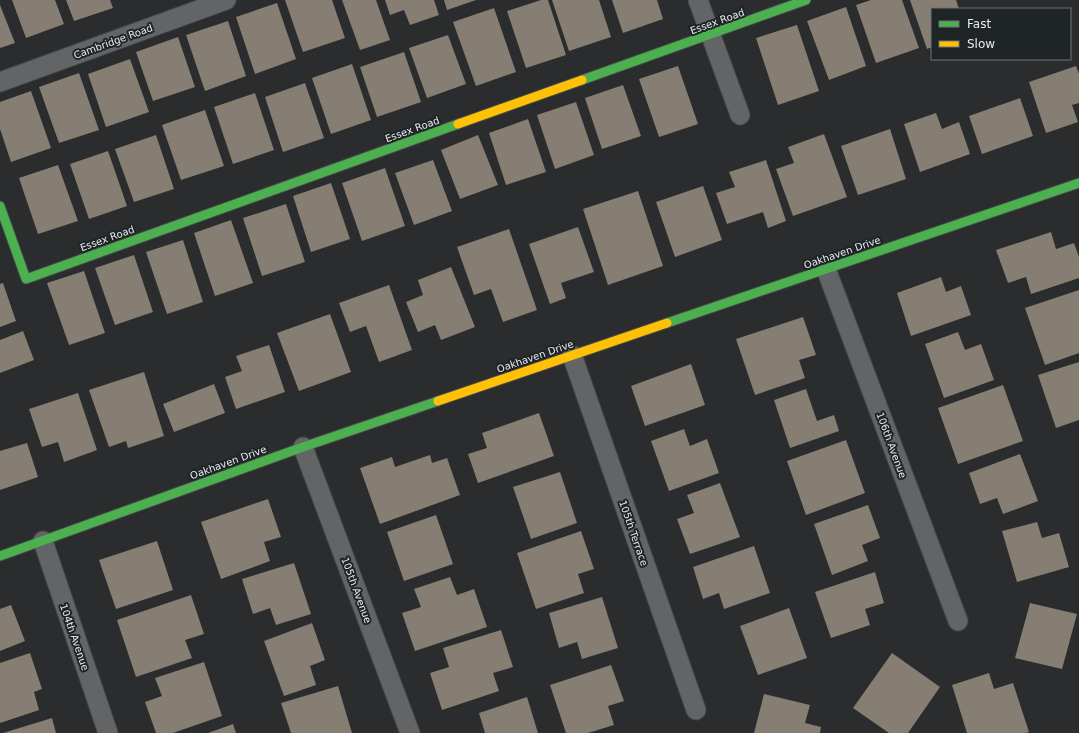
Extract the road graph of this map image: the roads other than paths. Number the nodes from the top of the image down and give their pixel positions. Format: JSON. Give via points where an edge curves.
{"nodes":[{"id":1,"x":226,"y":0,"type":"edge"},
{"id":2,"x":698,"y":0,"type":"edge"},
{"id":3,"x":806,"y":0,"type":"edge"},
{"id":4,"x":710,"y":35,"type":"junction"},
{"id":5,"x":0,"y":82,"type":"edge"},
{"id":6,"x":740,"y":115,"type":"dead end"},
{"id":7,"x":1079,"y":183,"type":"edge"},
{"id":8,"x":0,"y":206,"type":"edge"},
{"id":9,"x":826,"y":269,"type":"junction"},
{"id":10,"x":572,"y":355,"type":"junction"},
{"id":11,"x":304,"y":447,"type":"junction"},
{"id":12,"x":43,"y":541,"type":"junction"},
{"id":13,"x":0,"y":556,"type":"edge"},
{"id":14,"x":958,"y":621,"type":"dead end"},
{"id":15,"x":696,"y":710,"type":"dead end"},
{"id":16,"x":108,"y":733,"type":"edge"},
{"id":17,"x":410,"y":733,"type":"edge"}],
"edges":[{"from":1,"to":5,"type":"street","name":"Cambridge Road"},
{"from":2,"to":4,"type":"street"},
{"from":3,"to":4,"type":"street","name":"Essex Road"},
{"from":4,"to":6,"type":"street"},
{"from":4,"to":8,"type":"street","name":"Essex Road","via":[[26,279]]},
{"from":7,"to":9,"type":"street","name":"Oakhaven Drive"},
{"from":9,"to":10,"type":"street","name":"Oakhaven Drive"},
{"from":9,"to":14,"type":"street","name":"106th Avenue"},
{"from":10,"to":11,"type":"street","name":"Oakhaven Drive"},
{"from":10,"to":15,"type":"street","name":"105th Terrace"},
{"from":11,"to":12,"type":"street","name":"Oakhaven Drive"},
{"from":11,"to":17,"type":"street","name":"105th Avenue"},
{"from":12,"to":13,"type":"street","name":"Oakhaven Drive"},
{"from":12,"to":16,"type":"street","name":"104th Avenue"}]}
